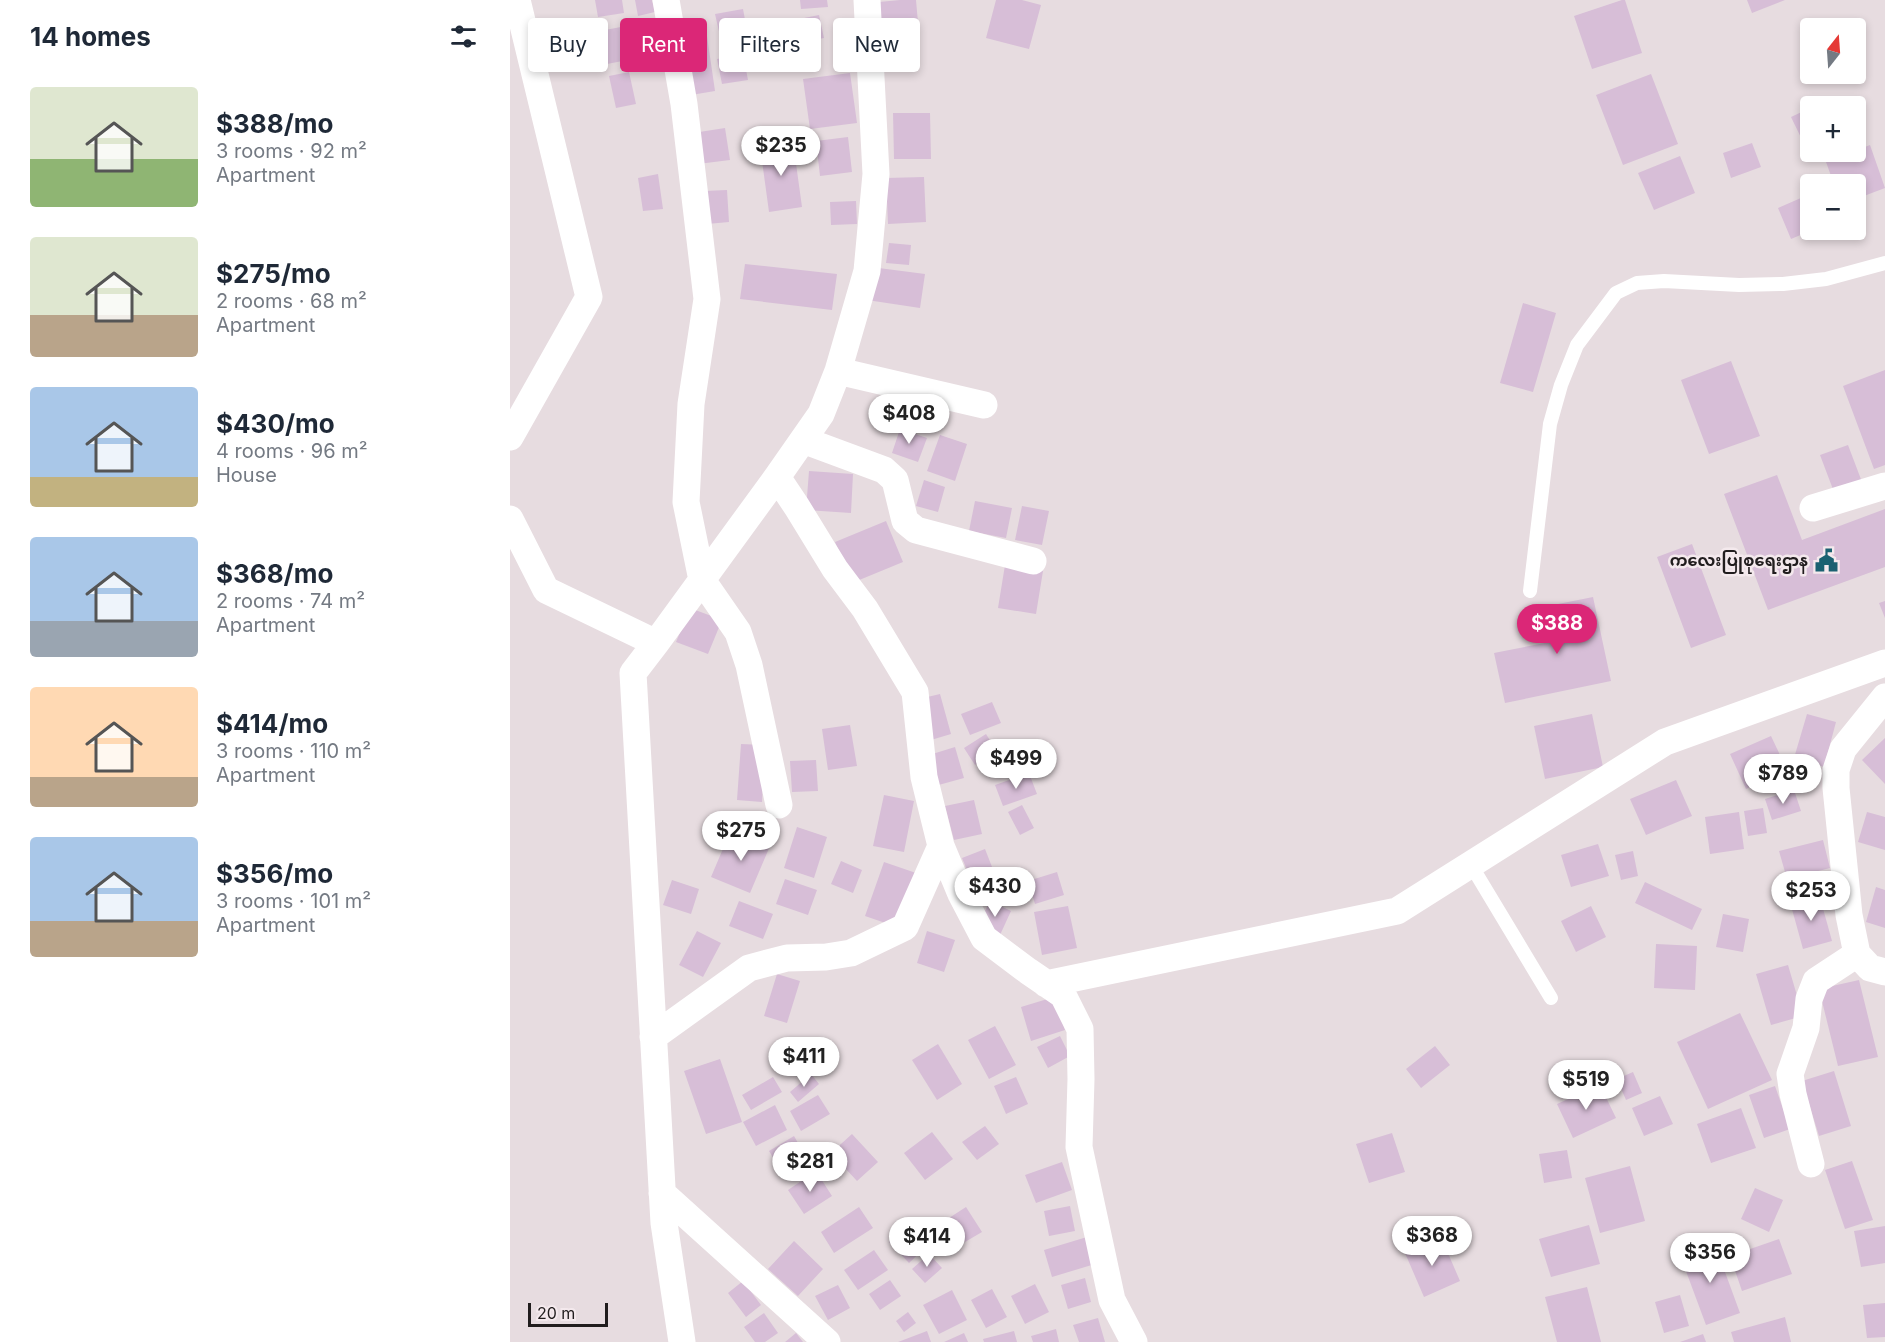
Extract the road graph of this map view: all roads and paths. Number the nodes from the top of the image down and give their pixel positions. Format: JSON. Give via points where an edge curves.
{"nodes":[{"id":1,"x":517,"y":0,"type":"edge"},
{"id":2,"x":666,"y":0,"type":"edge"},
{"id":3,"x":867,"y":0,"type":"edge"},
{"id":4,"x":1885,"y":263,"type":"edge"},
{"id":5,"x":838,"y":371,"type":"junction"},
{"id":6,"x":984,"y":405,"type":"dead end"},
{"id":7,"x":510,"y":437,"type":"edge"},
{"id":8,"x":803,"y":440,"type":"junction"},
{"id":9,"x":777,"y":477,"type":"junction"},
{"id":10,"x":1885,"y":486,"type":"edge"},
{"id":11,"x":1813,"y":508,"type":"dead end"},
{"id":12,"x":510,"y":519,"type":"edge"},
{"id":13,"x":1033,"y":561,"type":"dead end"},
{"id":14,"x":702,"y":580,"type":"junction"},
{"id":15,"x":1530,"y":591,"type":"dead end"},
{"id":16,"x":656,"y":643,"type":"junction"},
{"id":17,"x":1885,"y":663,"type":"edge"},
{"id":18,"x":1885,"y":697,"type":"edge"},
{"id":19,"x":779,"y":805,"type":"dead end"},
{"id":20,"x":941,"y":846,"type":"junction"},
{"id":21,"x":1471,"y":865,"type":"junction"},
{"id":22,"x":1857,"y":954,"type":"junction"},
{"id":23,"x":1885,"y":972,"type":"edge"},
{"id":24,"x":1046,"y":984,"type":"junction"},
{"id":25,"x":1551,"y":998,"type":"dead end"},
{"id":26,"x":653,"y":1037,"type":"junction"},
{"id":27,"x":1811,"y":1164,"type":"dead end"},
{"id":28,"x":662,"y":1193,"type":"junction"},
{"id":29,"x":682,"y":1342,"type":"edge"},
{"id":30,"x":827,"y":1342,"type":"edge"},
{"id":31,"x":1134,"y":1342,"type":"edge"}],
"edges":[{"from":1,"to":7,"type":"street","via":[[589,297]]},
{"from":2,"to":14,"type":"street","via":[[684,104],[707,299],[691,404],[686,502]]},
{"from":3,"to":5,"type":"street","via":[[876,174],[867,271]]},
{"from":4,"to":15,"type":"lane","via":[[1826,279],[1783,284],[1664,281],[1637,283],[1616,293],[1577,345],[1561,385],[1550,424]]},
{"from":5,"to":6,"type":"street"},
{"from":5,"to":8,"type":"street","via":[[820,414]]},
{"from":8,"to":9,"type":"street"},
{"from":8,"to":13,"type":"street","via":[[884,470],[895,480],[905,521],[916,530]]},
{"from":9,"to":14,"type":"street"},
{"from":9,"to":20,"type":"street","via":[[915,692],[924,777]]},
{"from":10,"to":11,"type":"street"},
{"from":12,"to":16,"type":"street","via":[[546,590]]},
{"from":14,"to":16,"type":"street"},
{"from":14,"to":19,"type":"street","via":[[738,632],[749,665]]},
{"from":16,"to":26,"type":"street","via":[[633,673]]},
{"from":17,"to":21,"type":"street","via":[[1665,742]]},
{"from":18,"to":22,"type":"street","via":[[1843,749],[1836,770],[1849,915]]},
{"from":20,"to":24,"type":"street","via":[[984,938]]},
{"from":20,"to":26,"type":"street","via":[[904,927],[851,953],[787,958],[749,968]]},
{"from":21,"to":24,"type":"street","via":[[1397,911]]},
{"from":21,"to":25,"type":"lane"},
{"from":22,"to":23,"type":"street","via":[[1870,968]]},
{"from":22,"to":27,"type":"street","via":[[1816,981],[1809,999],[1806,1028],[1790,1074]]},
{"from":24,"to":31,"type":"street","via":[[1063,994],[1080,1029],[1078,1147],[1113,1300]]},
{"from":26,"to":28,"type":"street"},
{"from":28,"to":29,"type":"street"},
{"from":28,"to":30,"type":"street"}]}
